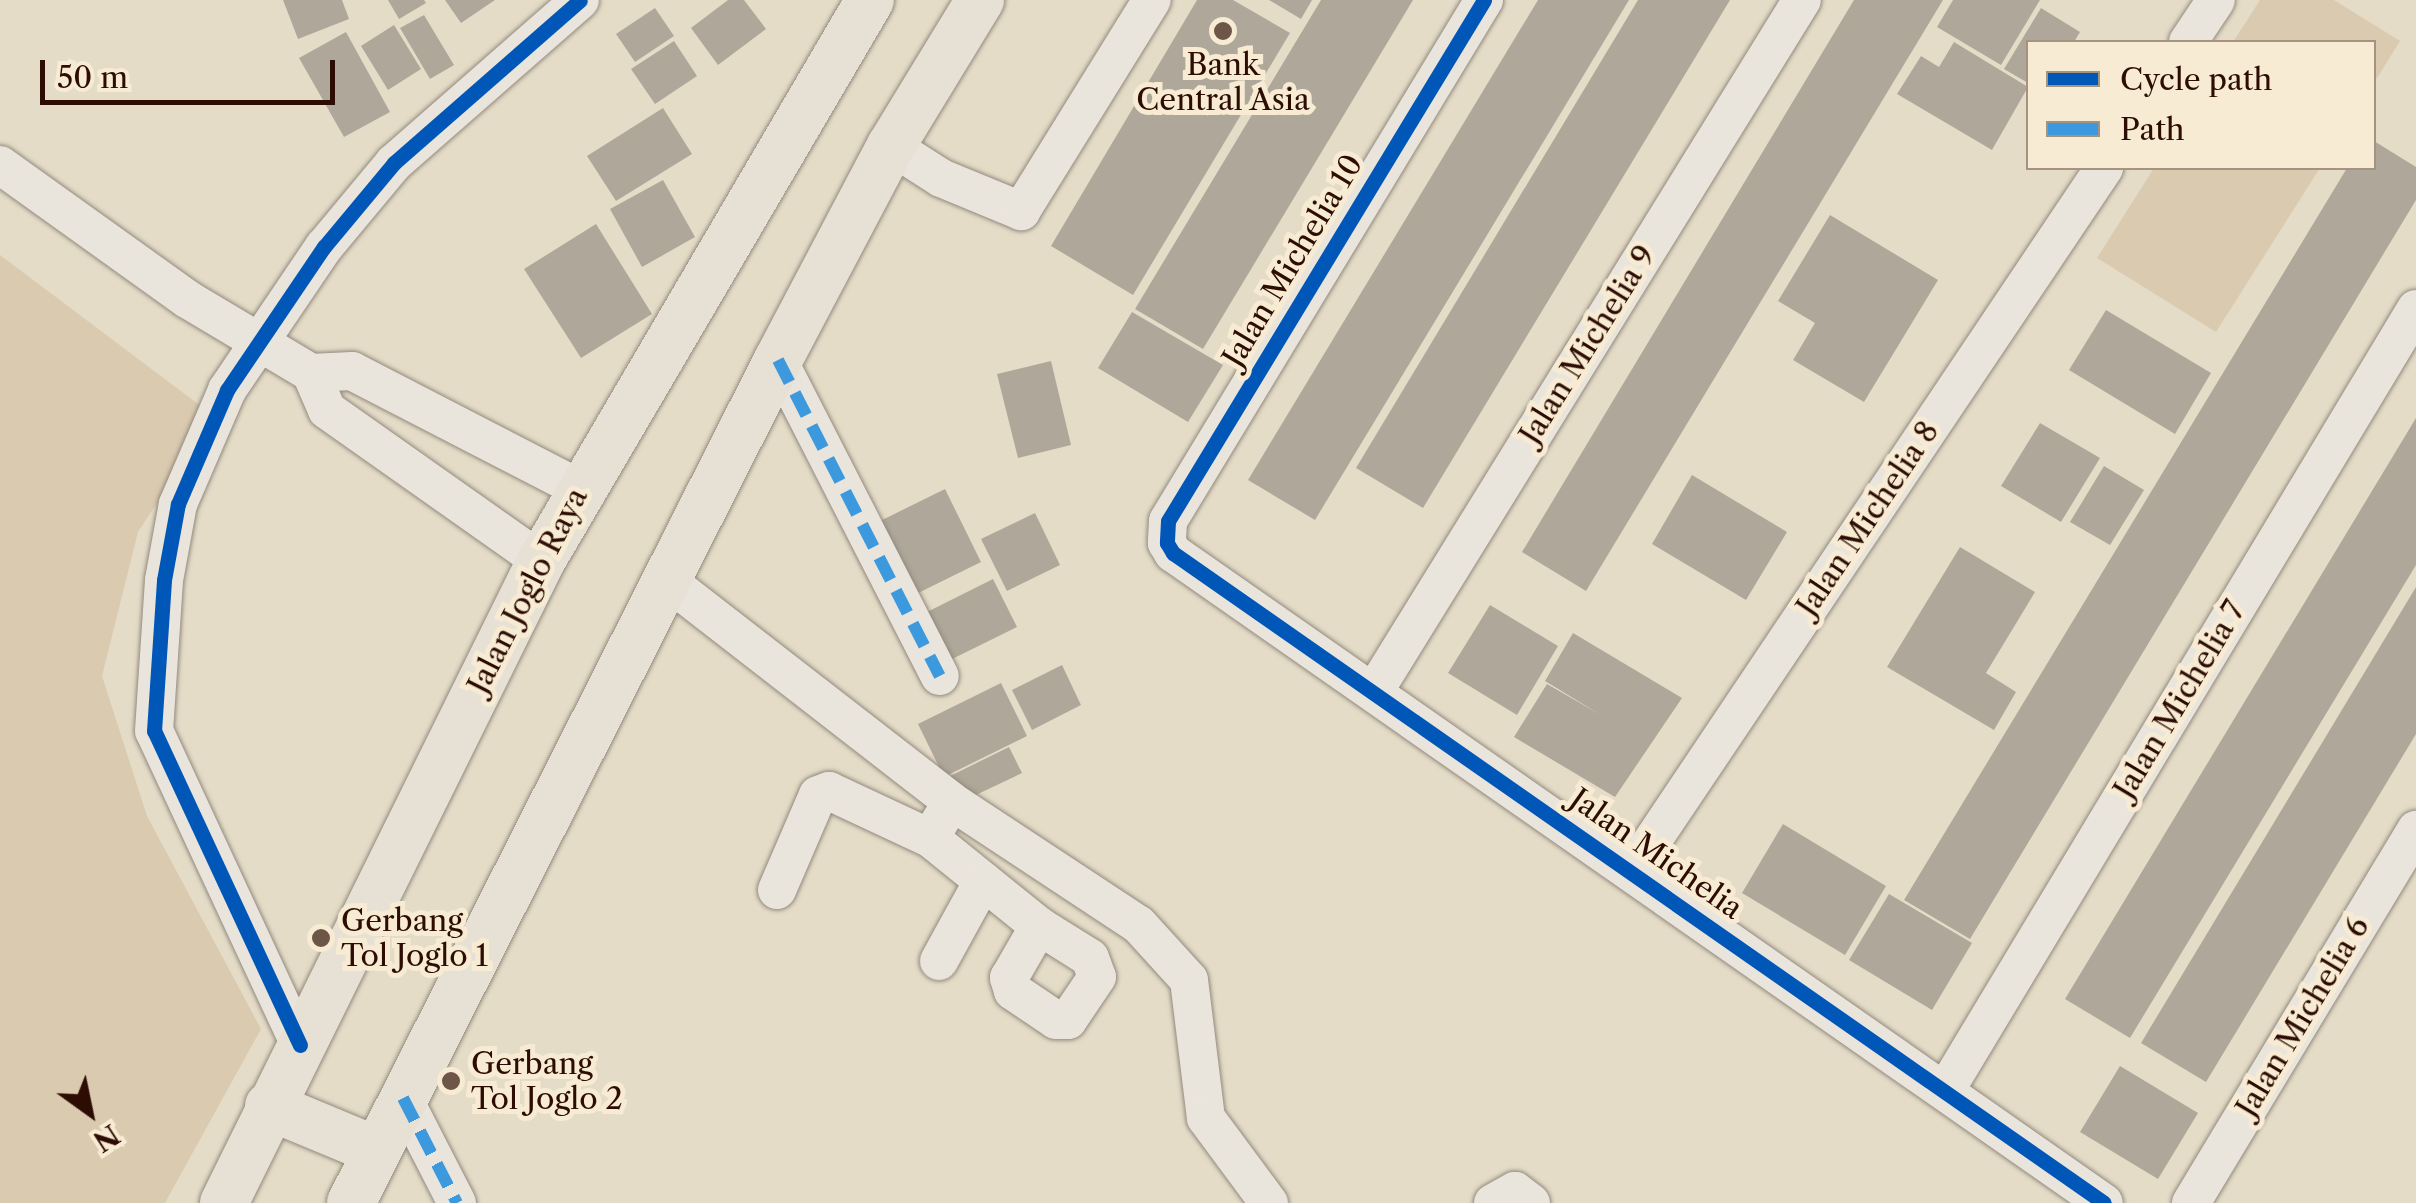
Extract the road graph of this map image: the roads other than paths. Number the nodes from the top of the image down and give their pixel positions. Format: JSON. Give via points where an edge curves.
{"nodes":[{"id":1,"x":580,"y":0,"type":"edge"},
{"id":2,"x":870,"y":0,"type":"edge"},
{"id":3,"x":980,"y":0,"type":"edge"},
{"id":4,"x":1152,"y":0,"type":"edge"},
{"id":5,"x":1484,"y":0,"type":"edge"},
{"id":6,"x":1802,"y":0,"type":"edge"},
{"id":7,"x":2216,"y":0,"type":"edge"},
{"id":8,"x":2189,"y":40,"type":"edge"},
{"id":9,"x":891,"y":146,"type":"junction"},
{"id":10,"x":0,"y":165,"type":"edge"},
{"id":11,"x":2103,"y":170,"type":"edge"},
{"id":12,"x":2416,"y":309,"type":"edge"},
{"id":13,"x":260,"y":343,"type":"junction"},
{"id":14,"x":778,"y":360,"type":"junction"},
{"id":15,"x":310,"y":373,"type":"junction"},
{"id":16,"x":580,"y":489,"type":"junction"},
{"id":17,"x":1173,"y":553,"type":"joint"},
{"id":18,"x":541,"y":561,"type":"junction"},
{"id":19,"x":666,"y":579,"type":"junction"},
{"id":20,"x":940,"y":676,"type":"dead end"},
{"id":21,"x":1374,"y":690,"type":"junction"},
{"id":22,"x":951,"y":801,"type":"junction"},
{"id":23,"x":2416,"y":830,"type":"edge"},
{"id":24,"x":930,"y":838,"type":"junction"},
{"id":25,"x":1632,"y":872,"type":"junction"},
{"id":26,"x":983,"y":881,"type":"junction"},
{"id":27,"x":1081,"y":884,"type":"junction"},
{"id":28,"x":777,"y":890,"type":"dead end"},
{"id":29,"x":939,"y":962,"type":"dead end"},
{"id":30,"x":300,"y":1045,"type":"junction"},
{"id":31,"x":1944,"y":1091,"type":"junction"},
{"id":32,"x":403,"y":1098,"type":"junction"},
{"id":33,"x":269,"y":1106,"type":"junction"},
{"id":34,"x":377,"y":1151,"type":"junction"},
{"id":35,"x":224,"y":1203,"type":"edge"},
{"id":36,"x":351,"y":1203,"type":"edge"},
{"id":37,"x":457,"y":1203,"type":"edge"},
{"id":38,"x":1268,"y":1203,"type":"edge"},
{"id":39,"x":1493,"y":1203,"type":"edge"},
{"id":40,"x":1531,"y":1203,"type":"edge"},
{"id":41,"x":2104,"y":1203,"type":"edge"},
{"id":42,"x":2190,"y":1203,"type":"edge"}],
"edges":[{"from":1,"to":13,"type":"street","via":[[394,163],[324,248]]},
{"from":2,"to":16,"type":"main road","name":"Jalan Joglo Raya"},
{"from":3,"to":9,"type":"main road"},
{"from":4,"to":9,"type":"street","via":[[1021,211],[941,178]]},
{"from":5,"to":17,"type":"street","name":"Jalan Michelia 10","via":[[1168,521]]},
{"from":6,"to":21,"type":"street","name":"Jalan Michelia 9"},
{"from":7,"to":8,"type":"street"},
{"from":9,"to":14,"type":"main road"},
{"from":10,"to":13,"type":"street"},
{"from":11,"to":25,"type":"street","name":"Jalan Michelia 8"},
{"from":12,"to":31,"type":"street","name":"Jalan Michelia 7"},
{"from":13,"to":15,"type":"street"},
{"from":13,"to":30,"type":"street","via":[[226,390],[178,504],[152,714],[174,784]]},
{"from":14,"to":19,"type":"main road"},
{"from":14,"to":20,"type":"street"},
{"from":15,"to":16,"type":"street","via":[[352,371]]},
{"from":15,"to":18,"type":"street","via":[[327,410]]},
{"from":16,"to":18,"type":"main road","name":"Jalan Joglo Raya"},
{"from":17,"to":21,"type":"street","name":"Jalan Michelia"},
{"from":18,"to":30,"type":"main road","name":"Jalan Joglo Raya"},
{"from":19,"to":22,"type":"street"},
{"from":19,"to":32,"type":"main road"},
{"from":21,"to":25,"type":"street","name":"Jalan Michelia"},
{"from":22,"to":24,"type":"street"},
{"from":22,"to":27,"type":"street"},
{"from":23,"to":42,"type":"street","name":"Jalan Michelia 6"},
{"from":24,"to":26,"type":"street"},
{"from":24,"to":28,"type":"street","via":[[829,791],[810,802]]},
{"from":25,"to":31,"type":"street","name":"Jalan Michelia"},
{"from":26,"to":27,"type":"street","via":[[1044,930]]},
{"from":26,"to":29,"type":"street"},
{"from":27,"to":38,"type":"street","via":[[1139,925],[1188,980],[1206,1118]]},
{"from":30,"to":33,"type":"main road","name":"Jalan Joglo Raya"},
{"from":31,"to":41,"type":"street","name":"Jalan Michelia"},
{"from":32,"to":34,"type":"main road"},
{"from":32,"to":37,"type":"street"},
{"from":33,"to":34,"type":"main road"},
{"from":33,"to":35,"type":"main road","name":"Jalan Joglo Raya"},
{"from":34,"to":36,"type":"main road"},
{"from":39,"to":40,"type":"street","via":[[1514,1192]]}]}
